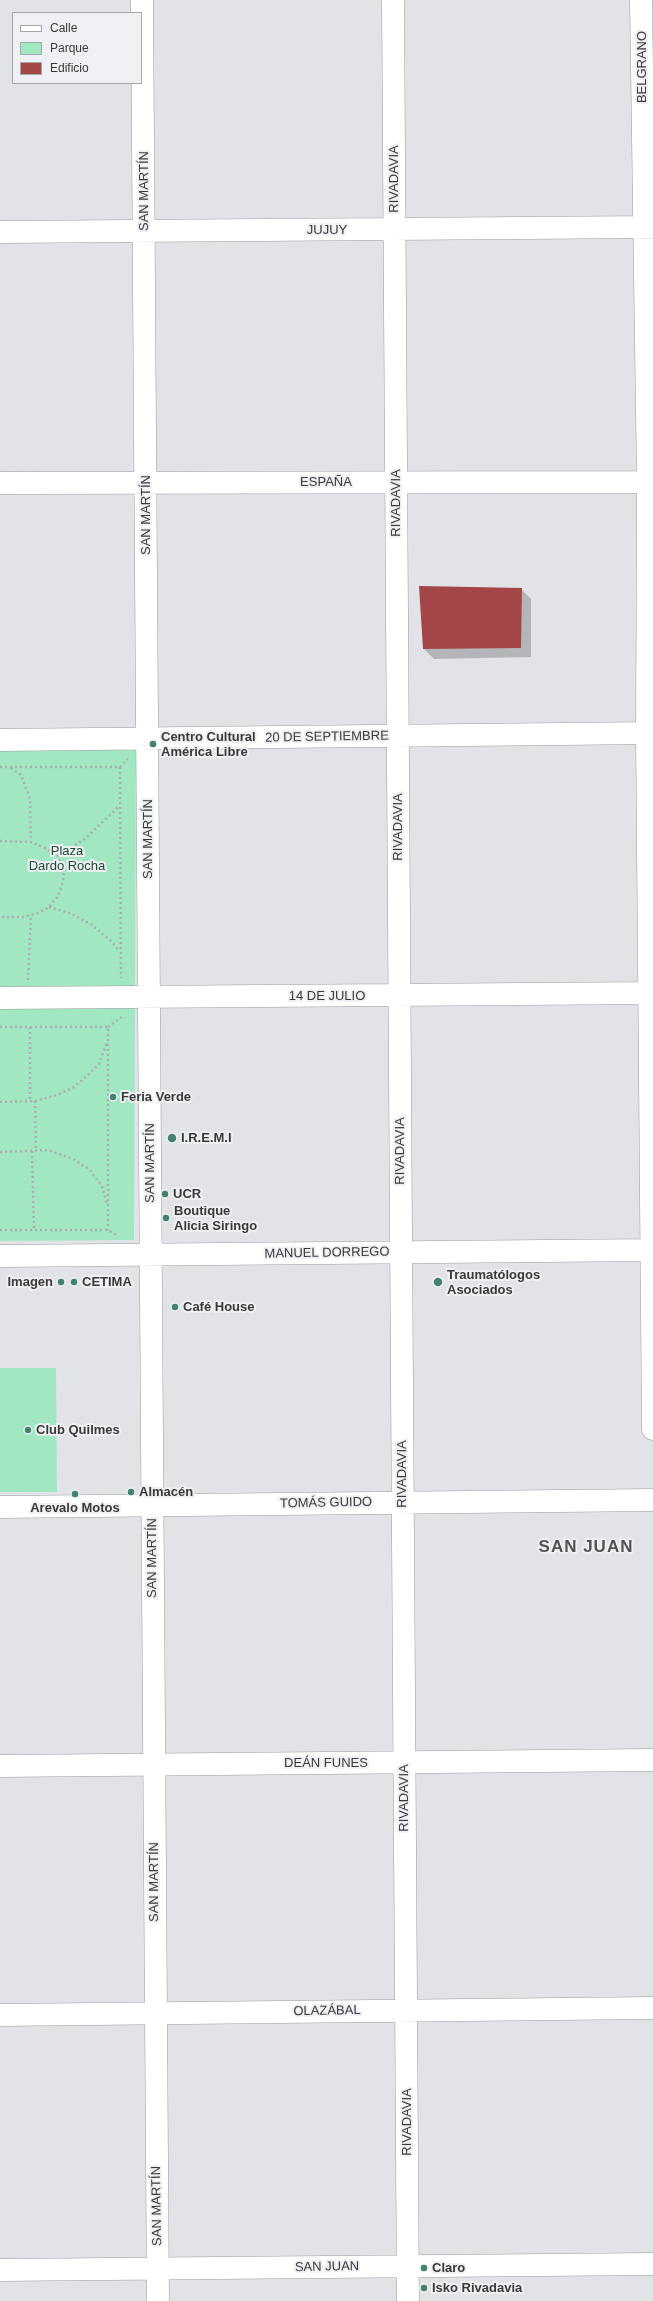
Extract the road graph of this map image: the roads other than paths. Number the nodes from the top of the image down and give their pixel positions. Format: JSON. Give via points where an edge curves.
{"nodes":[{"id":1,"x":142,"y":0,"type":"edge"},
{"id":2,"x":392,"y":0,"type":"edge"},
{"id":3,"x":641,"y":0,"type":"edge"},
{"id":4,"x":648,"y":228,"type":"edge"},
{"id":5,"x":394,"y":229,"type":"junction"},
{"id":6,"x":144,"y":231,"type":"junction"},
{"id":7,"x":0,"y":232,"type":"edge"},
{"id":8,"x":145,"y":482,"type":"junction"},
{"id":9,"x":396,"y":482,"type":"junction"},
{"id":10,"x":650,"y":482,"type":"edge"},
{"id":11,"x":0,"y":483,"type":"edge"},
{"id":12,"x":650,"y":733,"type":"edge"},
{"id":13,"x":397,"y":736,"type":"junction"},
{"id":14,"x":147,"y":739,"type":"junction"},
{"id":15,"x":0,"y":740,"type":"edge"},
{"id":16,"x":651,"y":993,"type":"edge"},
{"id":17,"x":399,"y":995,"type":"junction"},
{"id":18,"x":149,"y":997,"type":"junction"},
{"id":19,"x":0,"y":998,"type":"edge"},
{"id":20,"x":652,"y":1250,"type":"edge"},
{"id":21,"x":401,"y":1253,"type":"junction"},
{"id":22,"x":150,"y":1255,"type":"junction"},
{"id":23,"x":0,"y":1256,"type":"edge"},
{"id":24,"x":653,"y":1429,"type":"edge"},
{"id":25,"x":653,"y":1500,"type":"edge"},
{"id":26,"x":402,"y":1503,"type":"junction"},
{"id":27,"x":152,"y":1505,"type":"junction"},
{"id":28,"x":0,"y":1508,"type":"edge"},
{"id":29,"x":653,"y":1760,"type":"edge"},
{"id":30,"x":404,"y":1762,"type":"junction"},
{"id":31,"x":154,"y":1765,"type":"junction"},
{"id":32,"x":0,"y":1766,"type":"edge"},
{"id":33,"x":653,"y":2008,"type":"edge"},
{"id":34,"x":406,"y":2010,"type":"junction"},
{"id":35,"x":155,"y":2013,"type":"junction"},
{"id":36,"x":0,"y":2015,"type":"edge"},
{"id":37,"x":653,"y":2264,"type":"edge"},
{"id":38,"x":408,"y":2266,"type":"junction"},
{"id":39,"x":158,"y":2269,"type":"junction"},
{"id":40,"x":0,"y":2270,"type":"edge"},
{"id":41,"x":158,"y":2301,"type":"edge"},
{"id":42,"x":408,"y":2301,"type":"edge"}],
"edges":[{"from":1,"to":6,"type":"street","name":"SAN MARTÍN"},
{"from":2,"to":5,"type":"street","name":"RIVADAVIA"},
{"from":3,"to":4,"type":"street","name":"BELGRANO"},
{"from":4,"to":5,"type":"street","name":"JUJUY"},
{"from":4,"to":10,"type":"street","name":"BELGRANO"},
{"from":5,"to":6,"type":"street","name":"JUJUY"},
{"from":5,"to":9,"type":"street","name":"RIVADAVIA"},
{"from":6,"to":7,"type":"street","name":"JUJUY"},
{"from":6,"to":8,"type":"street","name":"SAN MARTÍN"},
{"from":8,"to":9,"type":"street","name":"ESPAÑA"},
{"from":8,"to":11,"type":"street","name":"ESPAÑA"},
{"from":8,"to":14,"type":"street","name":"SAN MARTÍN"},
{"from":9,"to":10,"type":"street","name":"ESPAÑA"},
{"from":9,"to":13,"type":"street","name":"RIVADAVIA"},
{"from":10,"to":12,"type":"street","name":"BELGRANO"},
{"from":12,"to":13,"type":"street","name":"20 DE SEPTIEMBRE"},
{"from":12,"to":16,"type":"street","name":"BELGRANO"},
{"from":13,"to":14,"type":"street","name":"20 DE SEPTIEMBRE"},
{"from":13,"to":17,"type":"street","name":"RIVADAVIA"},
{"from":14,"to":15,"type":"street","name":"20 DE SEPTIEMBRE"},
{"from":14,"to":18,"type":"street","name":"SAN MARTÍN"},
{"from":16,"to":17,"type":"street","name":"14 DE JULIO"},
{"from":16,"to":20,"type":"street","name":"BELGRANO"},
{"from":17,"to":18,"type":"street","name":"14 DE JULIO"},
{"from":17,"to":21,"type":"street","name":"RIVADAVIA"},
{"from":18,"to":19,"type":"street","name":"14 DE JULIO"},
{"from":18,"to":22,"type":"street","name":"SAN MARTÍN"},
{"from":20,"to":21,"type":"street","name":"MANUEL DORREGO"},
{"from":20,"to":24,"type":"street","name":"BELGRANO"},
{"from":21,"to":22,"type":"street","name":"MANUEL DORREGO"},
{"from":21,"to":26,"type":"street","name":"RIVADAVIA"},
{"from":22,"to":23,"type":"street","name":"MANUEL DORREGO"},
{"from":22,"to":27,"type":"street","name":"SAN MARTÍN"},
{"from":25,"to":26,"type":"street","name":"TOMÁS GUIDO"},
{"from":26,"to":27,"type":"street","name":"TOMÁS GUIDO"},
{"from":26,"to":30,"type":"street","name":"RIVADAVIA"},
{"from":27,"to":28,"type":"street","name":"TOMÁS GUIDO"},
{"from":27,"to":31,"type":"street","name":"SAN MARTÍN"},
{"from":29,"to":30,"type":"street","name":"DEÁN FUNES"},
{"from":30,"to":31,"type":"street","name":"DEÁN FUNES"},
{"from":30,"to":34,"type":"street","name":"RIVADAVIA"},
{"from":31,"to":32,"type":"street","name":"DEÁN FUNES"},
{"from":31,"to":35,"type":"street","name":"SAN MARTÍN"},
{"from":33,"to":34,"type":"street","name":"OLAZÁBAL"},
{"from":34,"to":35,"type":"street","name":"OLAZÁBAL"},
{"from":34,"to":38,"type":"street","name":"RIVADAVIA"},
{"from":35,"to":36,"type":"street","name":"OLAZÁBAL"},
{"from":35,"to":39,"type":"street","name":"SAN MARTÍN"},
{"from":37,"to":38,"type":"street","name":"SAN JUAN"},
{"from":38,"to":39,"type":"street","name":"SAN JUAN"},
{"from":38,"to":42,"type":"street","name":"RIVADAVIA"},
{"from":39,"to":40,"type":"street","name":"SAN JUAN"},
{"from":39,"to":41,"type":"street","name":"SAN MARTÍN"}]}
